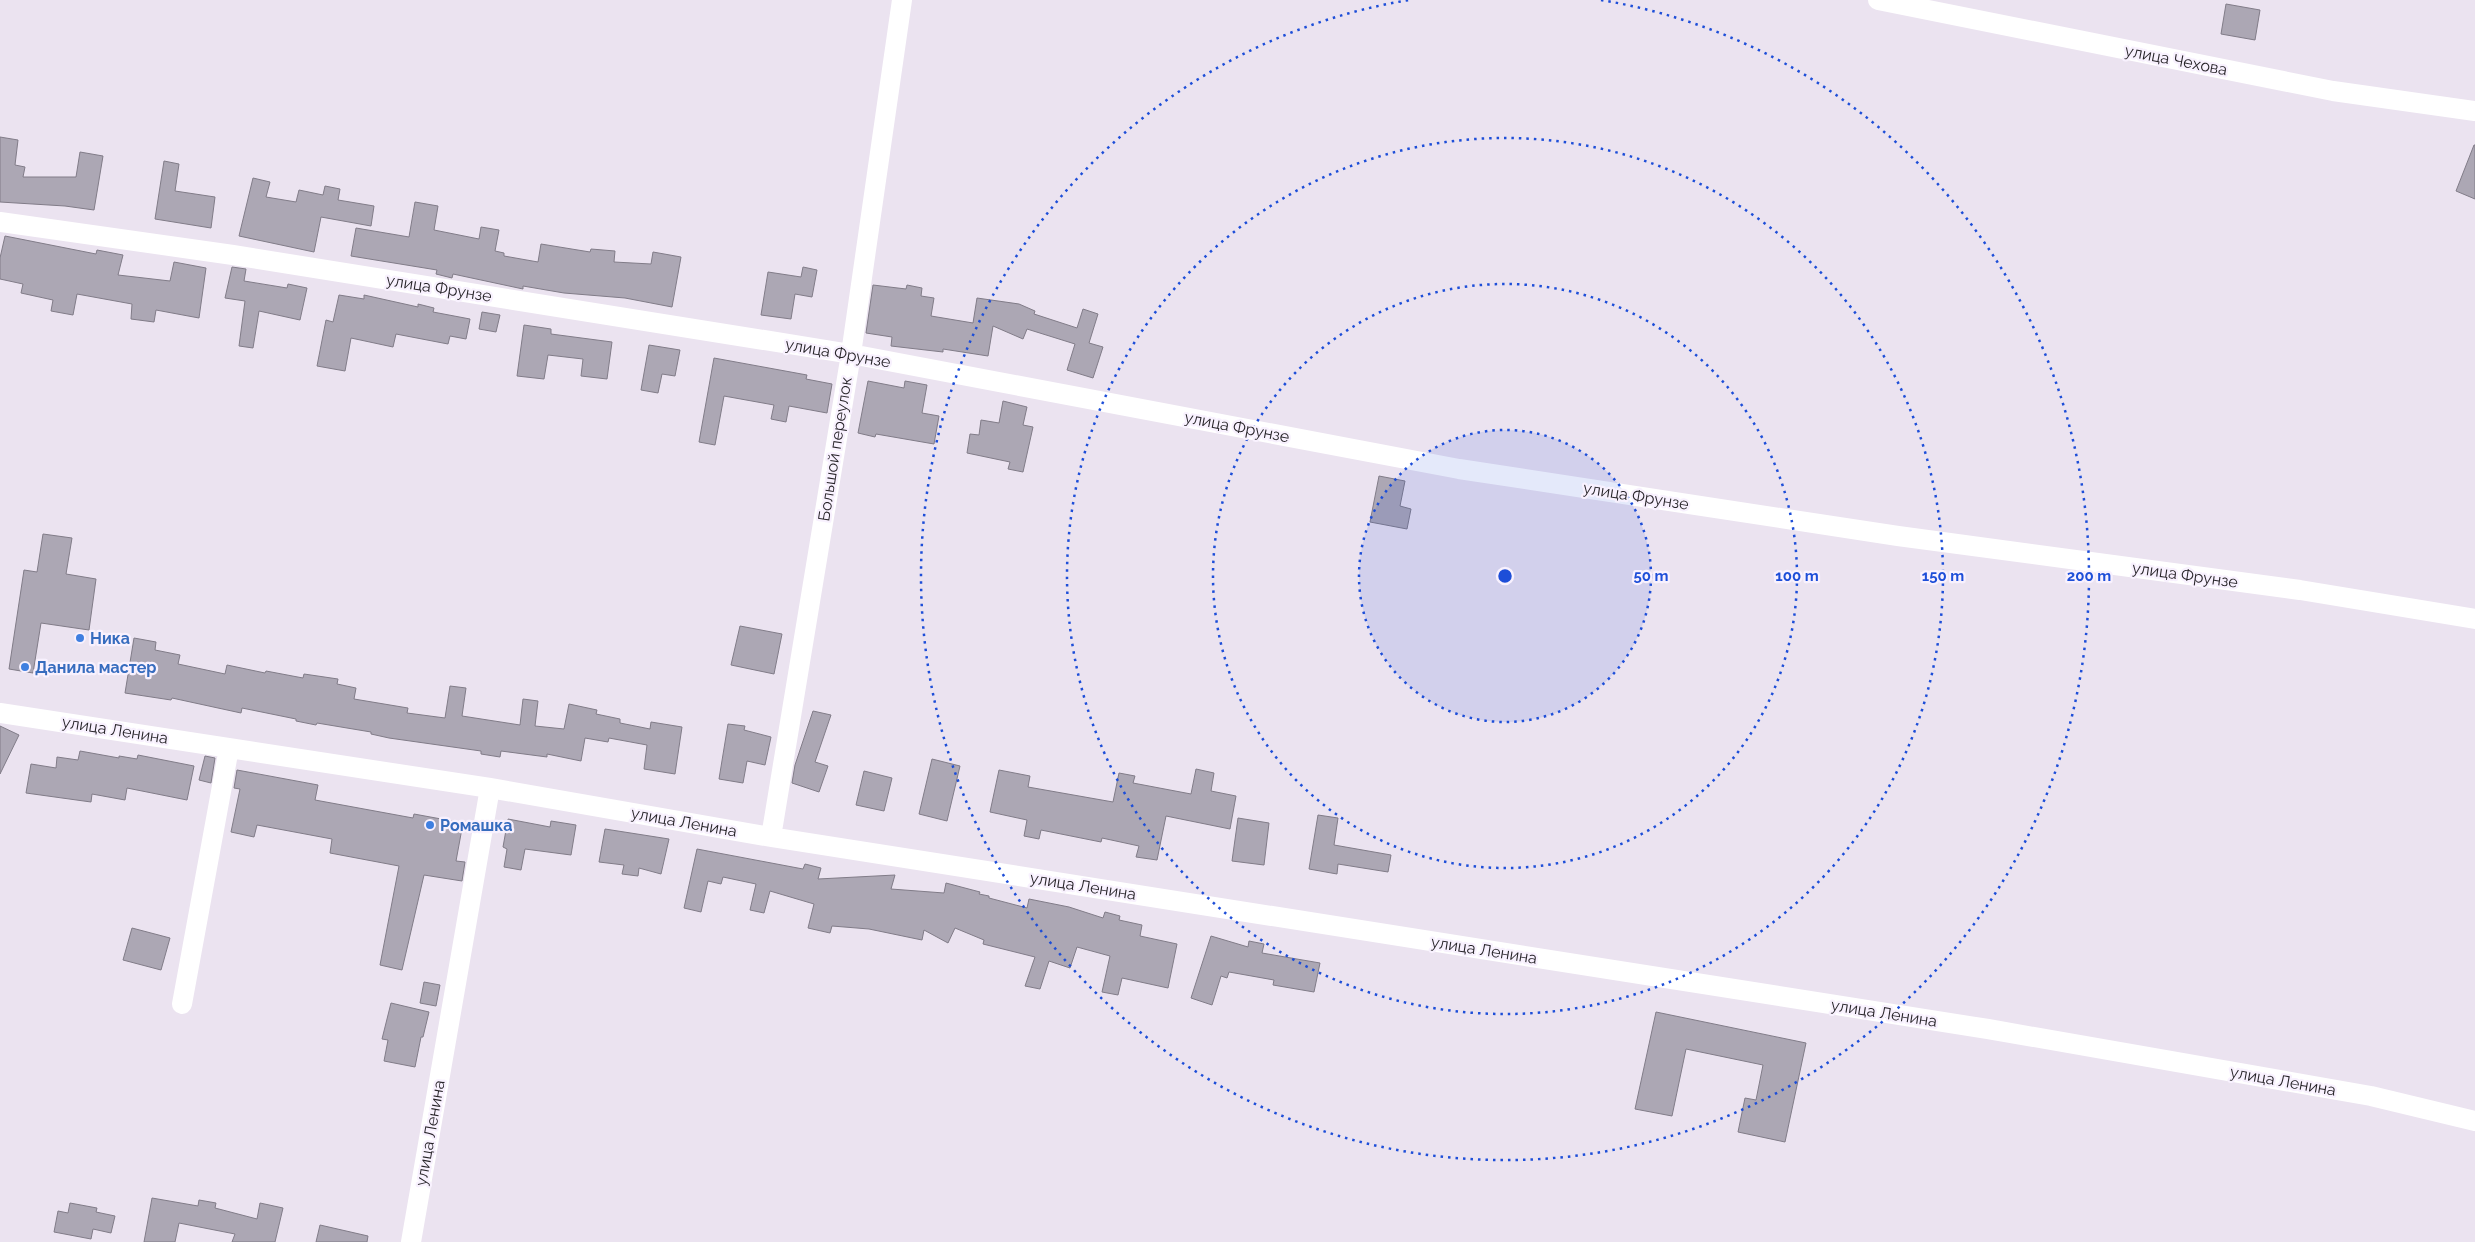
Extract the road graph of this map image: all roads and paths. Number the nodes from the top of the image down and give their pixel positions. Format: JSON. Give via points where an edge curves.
{"nodes":[{"id":1,"x":902,"y":0,"type":"edge"},
{"id":2,"x":1878,"y":0,"type":"edge"},
{"id":3,"x":2475,"y":110,"type":"edge"},
{"id":4,"x":0,"y":222,"type":"edge"},
{"id":5,"x":851,"y":354,"type":"junction"},
{"id":6,"x":2475,"y":619,"type":"edge"},
{"id":7,"x":0,"y":713,"type":"edge"},
{"id":8,"x":229,"y":748,"type":"junction"},
{"id":9,"x":490,"y":788,"type":"junction"},
{"id":10,"x":771,"y":837,"type":"junction"},
{"id":11,"x":182,"y":1004,"type":"dead end"},
{"id":12,"x":2475,"y":1121,"type":"edge"},
{"id":13,"x":411,"y":1242,"type":"edge"}],
"edges":[{"from":1,"to":5,"type":"street","name":"Большой переулок"},
{"from":2,"to":3,"type":"street","name":"улица Чехова","via":[[2334,91]]},
{"from":4,"to":5,"type":"street","name":"улица Фрунзе","via":[[233,255]]},
{"from":5,"to":6,"type":"street","name":"улица Фрунзе","via":[[1459,469],[1898,536],[2300,590]]},
{"from":5,"to":10,"type":"street","name":"Большой переулок"},
{"from":7,"to":8,"type":"street","name":"улица Ленина"},
{"from":8,"to":9,"type":"street","name":"улица Ленина"},
{"from":8,"to":11,"type":"street"},
{"from":9,"to":10,"type":"street","name":"улица Ленина"},
{"from":9,"to":13,"type":"street","name":"улица Ленина"},
{"from":10,"to":12,"type":"street","name":"улица Ленина","via":[[1978,1028],[2370,1096]]}]}
